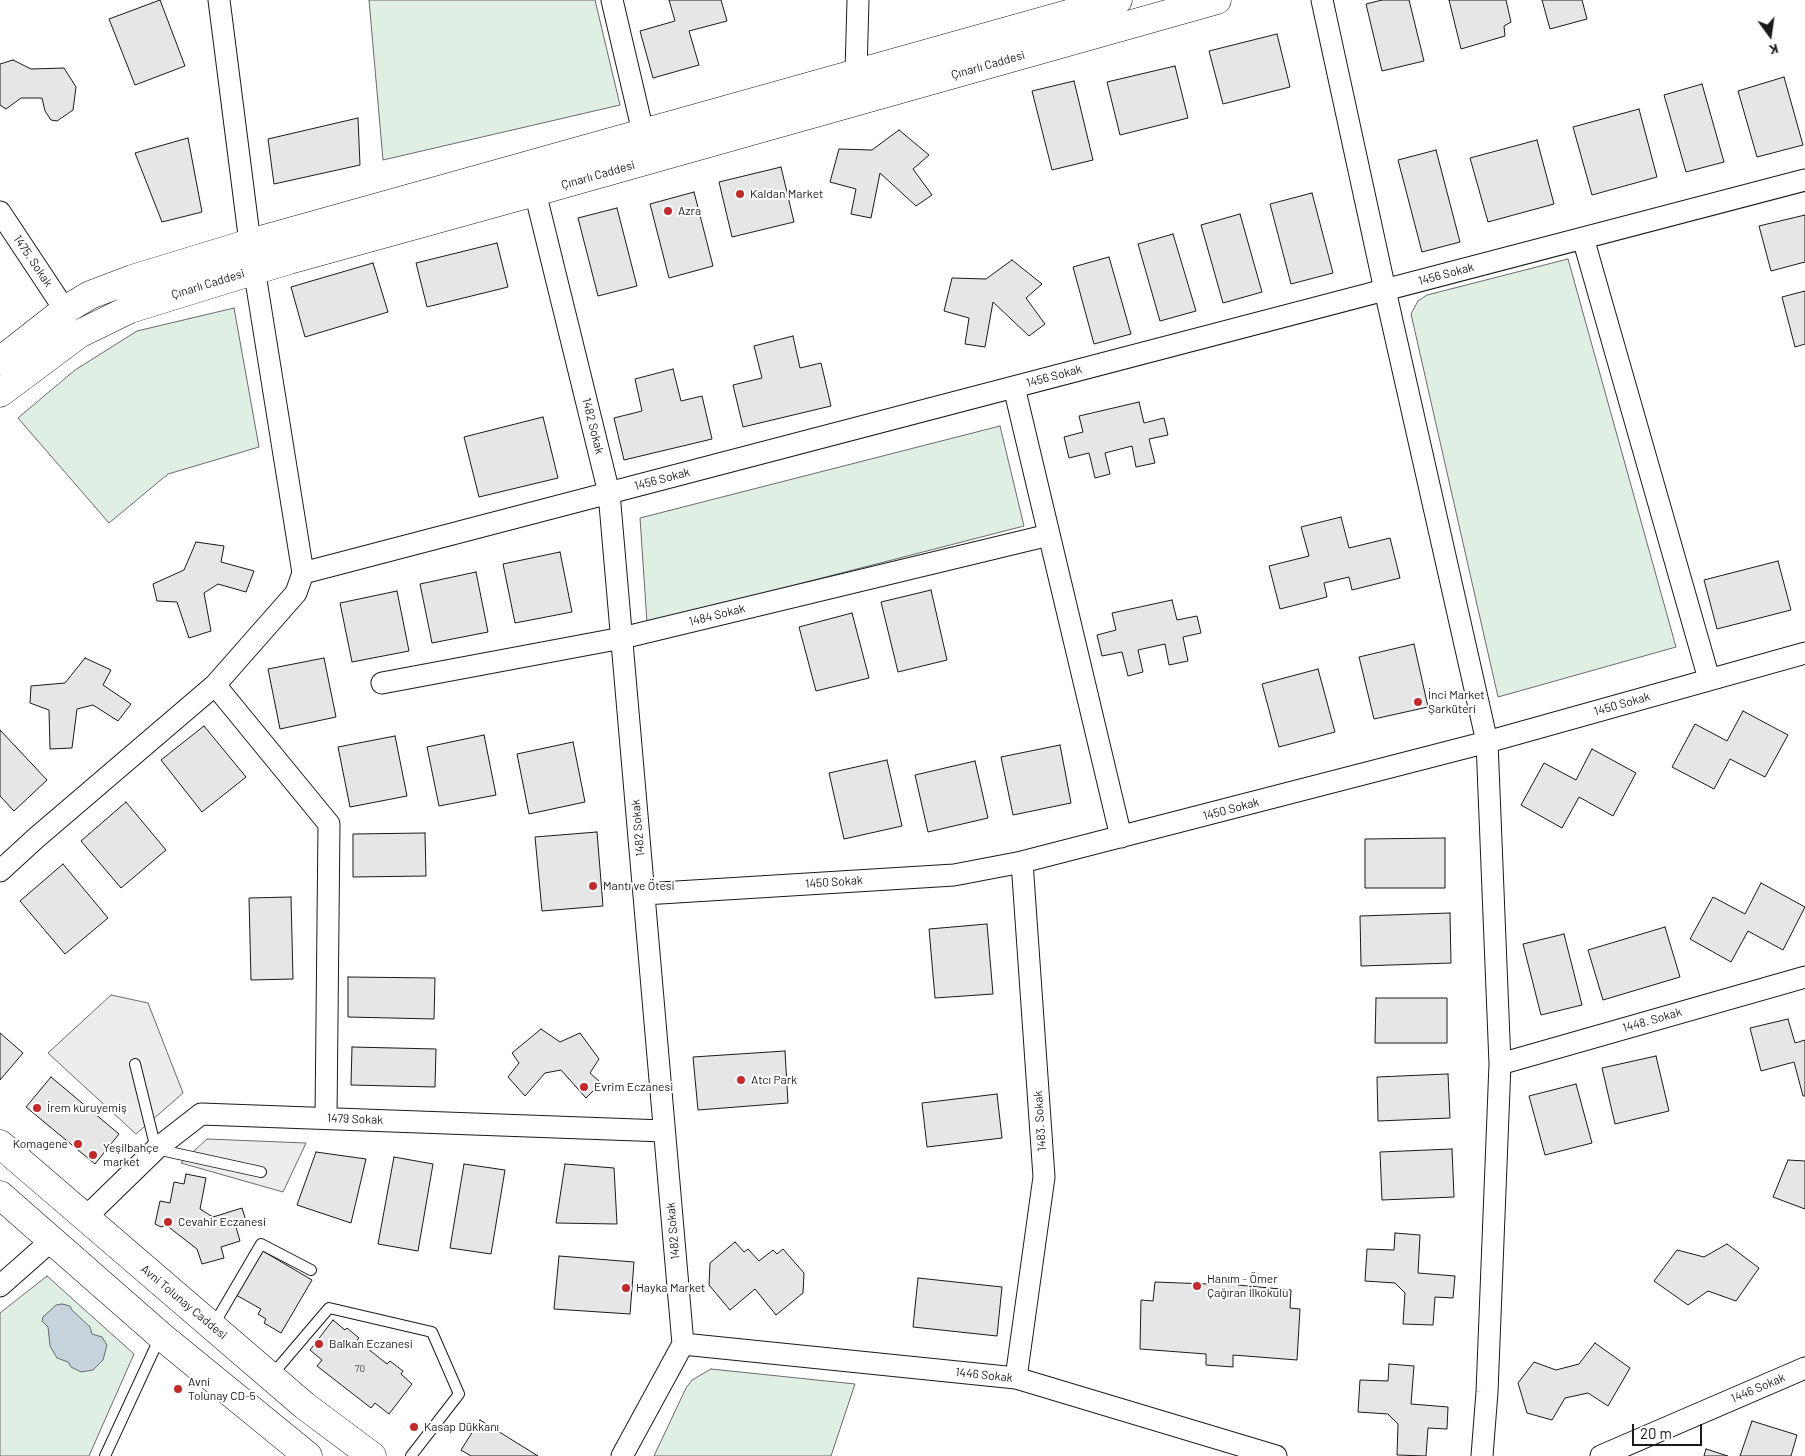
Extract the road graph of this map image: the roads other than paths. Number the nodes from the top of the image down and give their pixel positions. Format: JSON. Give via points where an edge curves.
{"nodes":[{"id":1,"x":219,"y":0,"type":"edge"},
{"id":2,"x":612,"y":0,"type":"edge"},
{"id":3,"x":858,"y":0,"type":"edge"},
{"id":4,"x":1118,"y":0,"type":"edge"},
{"id":5,"x":1217,"y":0,"type":"edge"},
{"id":6,"x":1322,"y":0,"type":"edge"},
{"id":7,"x":856,"y":72,"type":"junction"},
{"id":8,"x":643,"y":132,"type":"junction"},
{"id":9,"x":1805,"y":180,"type":"edge"},
{"id":10,"x":536,"y":192,"type":"junction"},
{"id":11,"x":0,"y":212,"type":"edge"},
{"id":12,"x":1583,"y":238,"type":"junction"},
{"id":13,"x":250,"y":243,"type":"junction"},
{"id":14,"x":255,"y":270,"type":"junction"},
{"id":15,"x":1385,"y":290,"type":"junction"},
{"id":16,"x":65,"y":310,"type":"junction"},
{"id":17,"x":0,"y":361,"type":"edge"},
{"id":18,"x":1014,"y":387,"type":"junction"},
{"id":19,"x":0,"y":394,"type":"edge"},
{"id":20,"x":609,"y":492,"type":"junction"},
{"id":21,"x":1049,"y":535,"type":"junction"},
{"id":22,"x":303,"y":573,"type":"junction"},
{"id":23,"x":622,"y":638,"type":"junction"},
{"id":24,"x":1805,"y":653,"type":"edge"},
{"id":25,"x":1709,"y":679,"type":"junction"},
{"id":26,"x":382,"y":683,"type":"dead end"},
{"id":27,"x":215,"y":686,"type":"junction"},
{"id":28,"x":1487,"y":742,"type":"junction"},
{"id":29,"x":1121,"y":838,"type":"junction"},
{"id":30,"x":1022,"y":862,"type":"junction"},
{"id":31,"x":0,"y":871,"type":"edge"},
{"id":32,"x":644,"y":894,"type":"junction"},
{"id":33,"x":1805,"y":977,"type":"edge"},
{"id":34,"x":134,"y":1064,"type":"dead end"},
{"id":35,"x":1500,"y":1064,"type":"junction"},
{"id":36,"x":326,"y":1117,"type":"junction"},
{"id":37,"x":664,"y":1131,"type":"junction"},
{"id":38,"x":0,"y":1144,"type":"edge"},
{"id":39,"x":156,"y":1149,"type":"junction"},
{"id":40,"x":261,"y":1172,"type":"dead end"},
{"id":41,"x":0,"y":1195,"type":"edge"},
{"id":42,"x":84,"y":1218,"type":"junction"},
{"id":43,"x":52,"y":1240,"type":"junction"},
{"id":44,"x":311,"y":1270,"type":"dead end"},
{"id":45,"x":0,"y":1286,"type":"edge"},
{"id":46,"x":213,"y":1326,"type":"junction"},
{"id":47,"x":161,"y":1336,"type":"junction"},
{"id":48,"x":683,"y":1344,"type":"junction"},
{"id":49,"x":1805,"y":1368,"type":"edge"},
{"id":50,"x":271,"y":1376,"type":"junction"},
{"id":51,"x":1016,"y":1378,"type":"junction"},
{"id":52,"x":105,"y":1456,"type":"edge"},
{"id":53,"x":308,"y":1456,"type":"edge"},
{"id":54,"x":372,"y":1456,"type":"edge"},
{"id":55,"x":411,"y":1456,"type":"edge"},
{"id":56,"x":622,"y":1456,"type":"edge"},
{"id":57,"x":1276,"y":1456,"type":"edge"},
{"id":58,"x":1482,"y":1456,"type":"edge"},
{"id":59,"x":1601,"y":1456,"type":"edge"}],
"edges":[{"from":1,"to":13,"type":"street"},
{"from":2,"to":8,"type":"street"},
{"from":3,"to":7,"type":"street"},
{"from":4,"to":7,"type":"main road"},
{"from":5,"to":10,"type":"main road","name":"Çınarlı Caddesi"},
{"from":6,"to":15,"type":"street"},
{"from":7,"to":8,"type":"main road"},
{"from":8,"to":13,"type":"main road"},
{"from":9,"to":12,"type":"street","name":"1456 Sokak"},
{"from":10,"to":14,"type":"main road","name":"Çınarlı Caddesi"},
{"from":10,"to":20,"type":"street","name":"1482 Sokak"},
{"from":11,"to":16,"type":"street","name":"1475. Sokak"},
{"from":12,"to":15,"type":"street","name":"1456 Sokak"},
{"from":12,"to":25,"type":"street"},
{"from":13,"to":14,"type":"street"},
{"from":13,"to":16,"type":"main road","via":[[132,279],[90,295]]},
{"from":14,"to":19,"type":"main road","name":"Çınarlı Caddesi","via":[[130,309],[79,334]]},
{"from":14,"to":22,"type":"street"},
{"from":15,"to":18,"type":"street","name":"1456 Sokak"},
{"from":15,"to":28,"type":"street"},
{"from":16,"to":17,"type":"main road"},
{"from":18,"to":20,"type":"street","name":"1456 Sokak"},
{"from":18,"to":21,"type":"street"},
{"from":20,"to":22,"type":"street","name":"1456 Sokak"},
{"from":20,"to":23,"type":"street","name":"1482 Sokak"},
{"from":21,"to":23,"type":"street","name":"1484 Sokak"},
{"from":21,"to":29,"type":"street"},
{"from":22,"to":27,"type":"street","via":[[296,593]]},
{"from":23,"to":26,"type":"street","name":"1484 Sokak"},
{"from":23,"to":32,"type":"street","name":"1482 Sokak"},
{"from":24,"to":25,"type":"street","name":"1450 Sokak"},
{"from":25,"to":28,"type":"street","name":"1450 Sokak"},
{"from":27,"to":31,"type":"street"},
{"from":27,"to":36,"type":"street","via":[[328,824]]},
{"from":28,"to":29,"type":"street","name":"1450 Sokak"},
{"from":28,"to":35,"type":"street"},
{"from":29,"to":30,"type":"street","name":"1450 Sokak"},
{"from":30,"to":32,"type":"street","name":"1450 Sokak","via":[[954,875]]},
{"from":30,"to":51,"type":"street","name":"1483. Sokak","via":[[1044,1178]]},
{"from":32,"to":37,"type":"street","name":"1482 Sokak"},
{"from":33,"to":35,"type":"street","name":"1448. Sokak"},
{"from":34,"to":39,"type":"lane"},
{"from":35,"to":58,"type":"street"},
{"from":36,"to":37,"type":"street","name":"1479 Sokak"},
{"from":36,"to":39,"type":"street","name":"1479 Sokak","via":[[201,1114]]},
{"from":37,"to":48,"type":"street","name":"1482 Sokak"},
{"from":38,"to":42,"type":"main road","name":"Avni Tolunay Caddesi"},
{"from":39,"to":40,"type":"lane"},
{"from":39,"to":42,"type":"street","name":"1479 Sokak"},
{"from":41,"to":43,"type":"main road"},
{"from":42,"to":46,"type":"main road","name":"Avni Tolunay Caddesi"},
{"from":43,"to":45,"type":"street"},
{"from":43,"to":47,"type":"main road"},
{"from":44,"to":46,"type":"lane","via":[[261,1244]]},
{"from":46,"to":50,"type":"main road","name":"Avni Tolunay Caddesi"},
{"from":47,"to":52,"type":"lane"},
{"from":47,"to":53,"type":"main road"},
{"from":48,"to":51,"type":"street","name":"1446 Sokak"},
{"from":48,"to":56,"type":"street"},
{"from":49,"to":59,"type":"street","name":"1446 Sokak"},
{"from":50,"to":54,"type":"main road","name":"Avni Tolunay Caddesi"},
{"from":50,"to":55,"type":"lane","via":[[329,1308],[432,1332],[459,1394]]},
{"from":51,"to":57,"type":"street","name":"1446 Sokak"}]}
